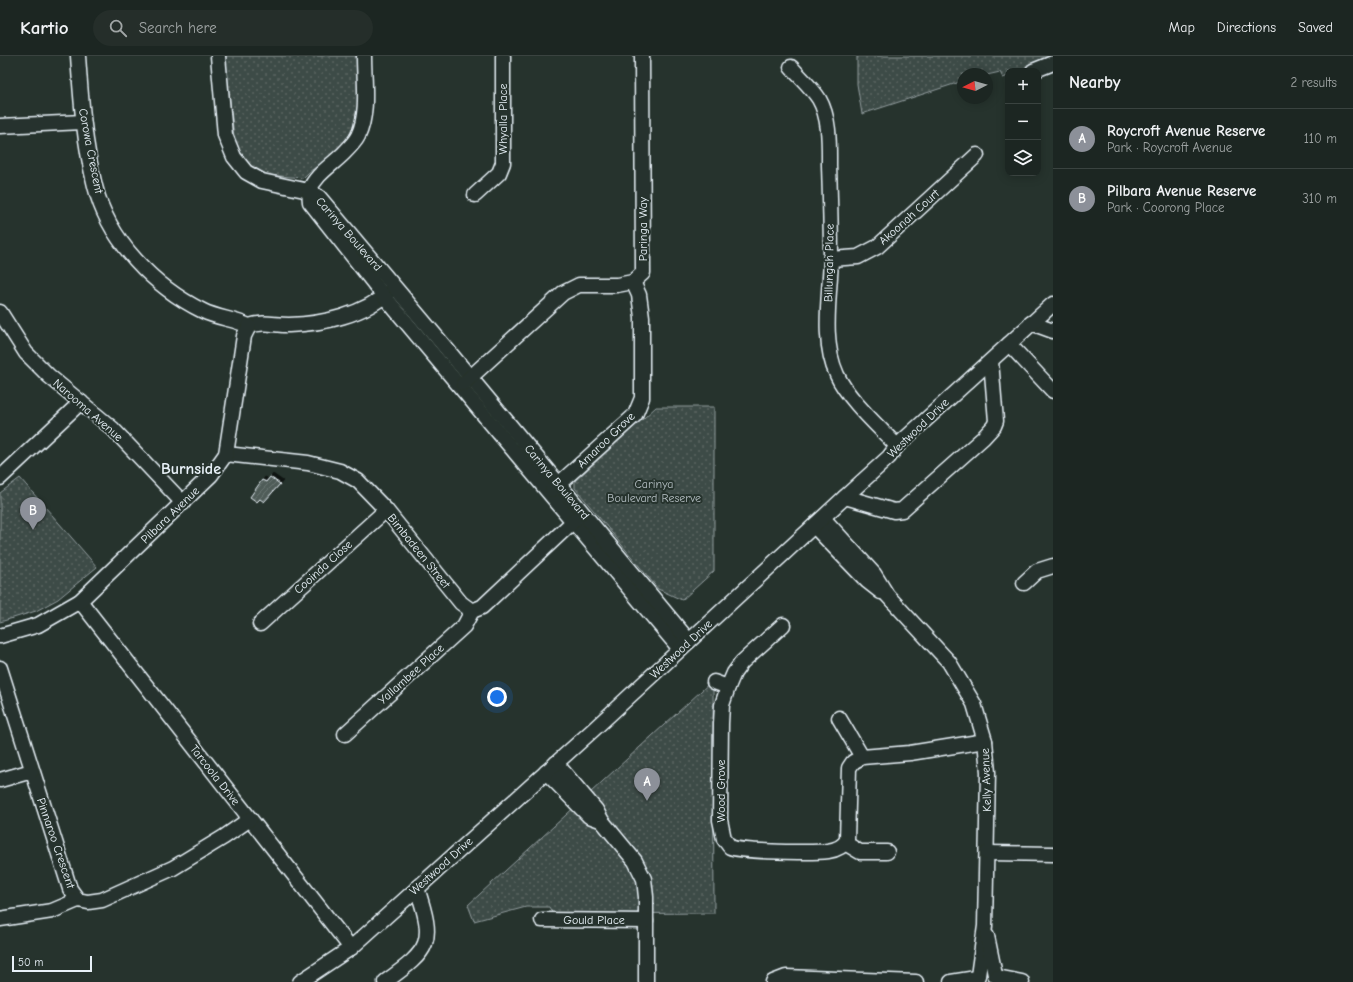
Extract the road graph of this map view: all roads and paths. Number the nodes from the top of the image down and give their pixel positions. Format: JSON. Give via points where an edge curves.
{"nodes":[{"id":1,"x":78,"y":56,"type":"edge"},
{"id":2,"x":218,"y":56,"type":"edge"},
{"id":3,"x":364,"y":56,"type":"edge"},
{"id":4,"x":503,"y":56,"type":"edge"},
{"id":5,"x":642,"y":56,"type":"edge"},
{"id":6,"x":1053,"y":63,"type":"edge"},
{"id":7,"x":791,"y":67,"type":"dead end"},
{"id":8,"x":1040,"y":68,"type":"edge"},
{"id":9,"x":83,"y":122,"type":"junction"},
{"id":10,"x":0,"y":126,"type":"edge"},
{"id":11,"x":977,"y":155,"type":"dead end"},
{"id":12,"x":309,"y":191,"type":"junction"},
{"id":13,"x":475,"y":195,"type":"dead end"},
{"id":14,"x":831,"y":259,"type":"junction"},
{"id":15,"x":633,"y":282,"type":"junction"},
{"id":16,"x":389,"y":291,"type":"junction"},
{"id":17,"x":1053,"y":304,"type":"edge"},
{"id":18,"x":0,"y":312,"type":"edge"},
{"id":19,"x":1031,"y":323,"type":"junction"},
{"id":20,"x":249,"y":326,"type":"junction"},
{"id":21,"x":1053,"y":331,"type":"edge"},
{"id":22,"x":1009,"y":344,"type":"junction"},
{"id":23,"x":991,"y":361,"type":"junction"},
{"id":24,"x":465,"y":382,"type":"junction"},
{"id":25,"x":1053,"y":391,"type":"edge"},
{"id":26,"x":81,"y":402,"type":"junction"},
{"id":27,"x":897,"y":446,"type":"junction"},
{"id":28,"x":226,"y":454,"type":"junction"},
{"id":29,"x":0,"y":478,"type":"edge"},
{"id":30,"x":554,"y":488,"type":"junction"},
{"id":31,"x":846,"y":498,"type":"junction"},
{"id":32,"x":183,"y":504,"type":"junction"},
{"id":33,"x":386,"y":510,"type":"junction"},
{"id":34,"x":578,"y":517,"type":"junction"},
{"id":35,"x":819,"y":522,"type":"junction"},
{"id":36,"x":1053,"y":566,"type":"edge"},
{"id":37,"x":1024,"y":582,"type":"dead end"},
{"id":38,"x":80,"y":601,"type":"junction"},
{"id":39,"x":472,"y":611,"type":"junction"},
{"id":40,"x":260,"y":624,"type":"dead end"},
{"id":41,"x":783,"y":625,"type":"dead end"},
{"id":42,"x":0,"y":636,"type":"edge"},
{"id":43,"x":684,"y":645,"type":"junction"},
{"id":44,"x":0,"y":668,"type":"edge"},
{"id":45,"x":714,"y":682,"type":"dead end"},
{"id":46,"x":728,"y":687,"type":"junction"},
{"id":47,"x":839,"y":718,"type":"dead end"},
{"id":48,"x":345,"y":734,"type":"dead end"},
{"id":49,"x":984,"y":742,"type":"junction"},
{"id":50,"x":862,"y":757,"type":"junction"},
{"id":51,"x":551,"y":768,"type":"junction"},
{"id":52,"x":32,"y":771,"type":"junction"},
{"id":53,"x":0,"y":780,"type":"edge"},
{"id":54,"x":250,"y":819,"type":"junction"},
{"id":55,"x":845,"y":843,"type":"junction"},
{"id":56,"x":887,"y":852,"type":"dead end"},
{"id":57,"x":987,"y":853,"type":"junction"},
{"id":58,"x":1053,"y":854,"type":"edge"},
{"id":59,"x":417,"y":888,"type":"junction"},
{"id":60,"x":78,"y":900,"type":"junction"},
{"id":61,"x":0,"y":919,"type":"edge"},
{"id":62,"x":542,"y":920,"type":"dead end"},
{"id":63,"x":646,"y":921,"type":"junction"},
{"id":64,"x":985,"y":926,"type":"junction"},
{"id":65,"x":351,"y":948,"type":"junction"},
{"id":66,"x":997,"y":978,"type":"edge"},
{"id":67,"x":976,"y":979,"type":"edge"},
{"id":68,"x":300,"y":982,"type":"edge"},
{"id":69,"x":385,"y":982,"type":"edge"},
{"id":70,"x":646,"y":982,"type":"edge"},
{"id":71,"x":773,"y":982,"type":"edge"},
{"id":72,"x":916,"y":982,"type":"edge"},
{"id":73,"x":951,"y":982,"type":"edge"},
{"id":74,"x":1022,"y":982,"type":"edge"}],
"edges":[{"from":1,"to":9,"type":"street","name":"Corowa Crescent"},
{"from":2,"to":12,"type":"street","via":[[225,135],[234,158],[246,172],[262,181]]},
{"from":3,"to":12,"type":"street","via":[[363,122],[358,137],[344,153],[323,170]]},
{"from":4,"to":13,"type":"street","name":"Whyalla Place","via":[[503,163],[499,173]]},
{"from":5,"to":15,"type":"street","name":"Paringa Way","via":[[643,273]]},
{"from":6,"to":8,"type":"street"},
{"from":7,"to":14,"type":"street","name":"Billungah Place","via":[[819,100],[825,118],[829,142]]},
{"from":9,"to":10,"type":"street"},
{"from":9,"to":20,"type":"street","name":"Corowa Crescent","via":[[95,187],[110,224],[134,258],[161,284],[204,311]]},
{"from":11,"to":14,"type":"street","name":"Akoonah Court","via":[[877,246],[858,256]]},
{"from":12,"to":16,"type":"street","name":"Carinya Boulevard","via":[[310,202],[346,238]]},
{"from":14,"to":27,"type":"street","name":"Billungah Place","via":[[828,301],[829,348],[832,362],[837,376],[860,407]]},
{"from":15,"to":24,"type":"street","via":[[579,286],[563,293]]},
{"from":15,"to":30,"type":"street","name":"Amaroo Grove","via":[[639,295],[642,317],[642,398],[635,414]]},
{"from":16,"to":20,"type":"street","via":[[348,314],[311,325],[261,322]]},
{"from":16,"to":24,"type":"street","name":"Carinya Boulevard"},
{"from":17,"to":19,"type":"street","name":"Westwood Drive"},
{"from":18,"to":26,"type":"street","name":"Narooma Avenue","via":[[26,353]]},
{"from":19,"to":21,"type":"street"},
{"from":19,"to":22,"type":"street","name":"Westwood Drive"},
{"from":20,"to":28,"type":"street","name":"Pilbara Avenue","via":[[244,336]]},
{"from":22,"to":23,"type":"street","name":"Westwood Drive"},
{"from":22,"to":25,"type":"street"},
{"from":23,"to":27,"type":"street","name":"Westwood Drive"},
{"from":23,"to":31,"type":"street","via":[[996,421],[983,438],[902,510],[894,511]]},
{"from":24,"to":30,"type":"street","name":"Carinya Boulevard"},
{"from":26,"to":29,"type":"street"},
{"from":26,"to":32,"type":"street","name":"Narooma Avenue","via":[[113,429]]},
{"from":27,"to":31,"type":"street","name":"Westwood Drive"},
{"from":28,"to":32,"type":"street","name":"Pilbara Avenue","via":[[211,475]]},
{"from":28,"to":33,"type":"street","name":"Bimbadeen Street","via":[[308,464],[340,471],[358,481]]},
{"from":30,"to":34,"type":"street","name":"Carinya Boulevard"},
{"from":31,"to":35,"type":"street","name":"Westwood Drive"},
{"from":32,"to":38,"type":"street","name":"Pilbara Avenue"},
{"from":33,"to":39,"type":"street","name":"Bimbadeen Street","via":[[461,603]]},
{"from":33,"to":40,"type":"street","name":"Cooinda Close"},
{"from":34,"to":39,"type":"street","via":[[482,607]]},
{"from":34,"to":43,"type":"street","name":"Carinya Boulevard"},
{"from":35,"to":43,"type":"street","name":"Westwood Drive"},
{"from":35,"to":49,"type":"street","name":"Kelly Avenue","via":[[874,574],[887,595],[938,650],[961,680],[974,704]]},
{"from":36,"to":37,"type":"street","via":[[1037,572]]},
{"from":38,"to":42,"type":"street","name":"Pilbara Avenue","via":[[38,625]]},
{"from":38,"to":54,"type":"street","name":"Tarcoola Drive"},
{"from":39,"to":48,"type":"street","name":"Yallambee Place","via":[[464,626]]},
{"from":41,"to":46,"type":"street","name":"Wood Grove","via":[[742,662]]},
{"from":43,"to":51,"type":"street","name":"Westwood Drive"},
{"from":44,"to":52,"type":"street","name":"Pinnaroo Crescent"},
{"from":45,"to":46,"type":"street"},
{"from":46,"to":55,"type":"street","name":"Wood Grove","via":[[722,705],[721,723],[720,820],[726,843],[731,848],[743,850],[823,851],[836,849]]},
{"from":47,"to":50,"type":"street"},
{"from":49,"to":50,"type":"street"},
{"from":49,"to":57,"type":"street","name":"Kelly Avenue","via":[[988,772]]},
{"from":50,"to":55,"type":"street","via":[[849,768],[848,834]]},
{"from":51,"to":59,"type":"street","name":"Westwood Drive"},
{"from":51,"to":63,"type":"street","via":[[596,810],[635,861],[644,879]]},
{"from":52,"to":53,"type":"street"},
{"from":52,"to":60,"type":"street","name":"Pinnaroo Crescent","via":[[70,889]]},
{"from":54,"to":60,"type":"street","name":"Pinnaroo Crescent","via":[[173,868],[102,900]]},
{"from":54,"to":65,"type":"street","name":"Tarcoola Drive"},
{"from":55,"to":56,"type":"street","via":[[860,852]]},
{"from":57,"to":58,"type":"street"},
{"from":57,"to":64,"type":"street","name":"Kelly Avenue"},
{"from":59,"to":65,"type":"street","name":"Westwood Drive"},
{"from":59,"to":69,"type":"street","via":[[428,932],[424,948],[414,961]]},
{"from":60,"to":61,"type":"street","via":[[52,911]]},
{"from":62,"to":63,"type":"street","name":"Gould Place"},
{"from":63,"to":70,"type":"street"},
{"from":64,"to":66,"type":"street","name":"Kelly Avenue"},
{"from":64,"to":67,"type":"street","name":"Kelly Avenue"},
{"from":65,"to":68,"type":"street","name":"Westwood Drive"},
{"from":66,"to":67,"type":"street","via":[[985,973]]},
{"from":66,"to":74,"type":"street"},
{"from":67,"to":73,"type":"street"},
{"from":71,"to":72,"type":"street","via":[[786,978]]}]}
